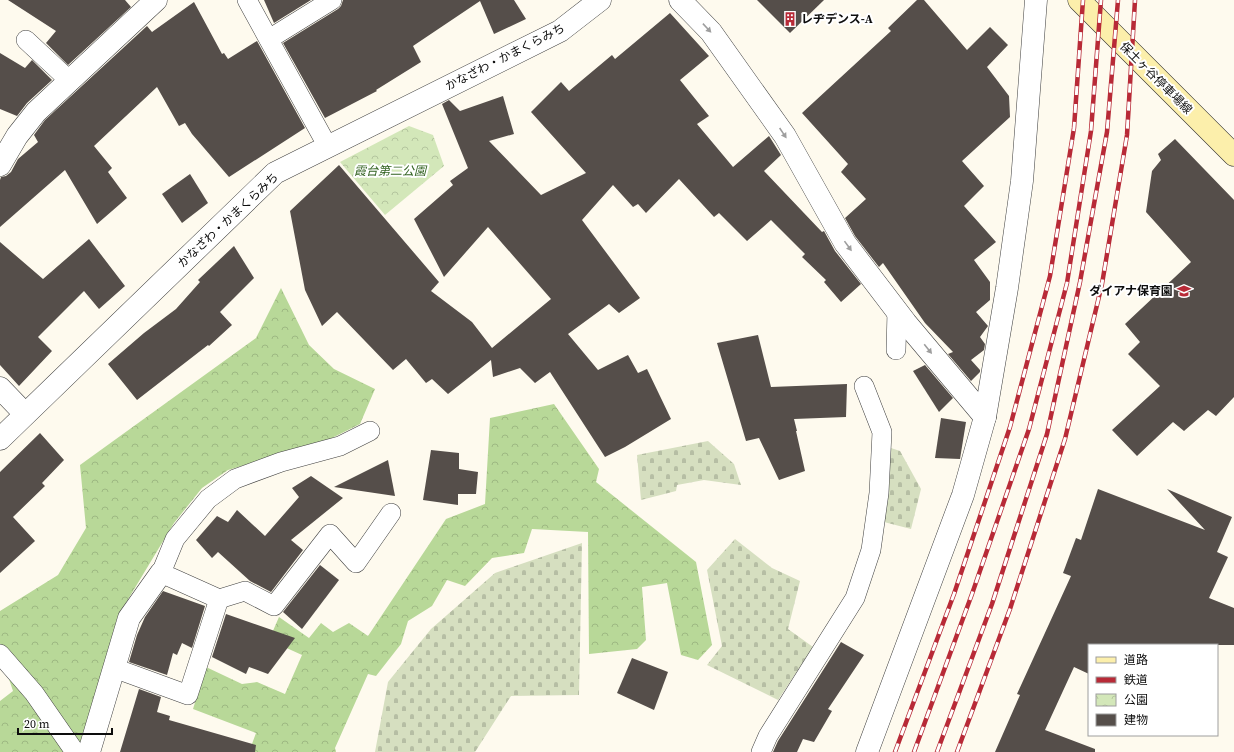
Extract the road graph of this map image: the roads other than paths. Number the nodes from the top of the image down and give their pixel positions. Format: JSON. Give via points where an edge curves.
{"nodes":[{"id":1,"x":156,"y":0,"type":"edge"},
{"id":2,"x":247,"y":0,"type":"edge"},
{"id":3,"x":332,"y":0,"type":"edge"},
{"id":4,"x":600,"y":0,"type":"edge"},
{"id":5,"x":680,"y":0,"type":"edge"},
{"id":6,"x":1036,"y":0,"type":"edge"},
{"id":7,"x":1079,"y":0,"type":"edge"},
{"id":8,"x":269,"y":39,"type":"junction"},
{"id":9,"x":26,"y":40,"type":"dead end"},
{"id":10,"x":70,"y":81,"type":"junction"},
{"id":11,"x":328,"y":147,"type":"junction"},
{"id":12,"x":1234,"y":155,"type":"edge"},
{"id":13,"x":0,"y":165,"type":"edge"},
{"id":14,"x":897,"y":311,"type":"junction"},
{"id":15,"x":896,"y":350,"type":"dead end"},
{"id":16,"x":864,"y":386,"type":"dead end"},
{"id":17,"x":0,"y":388,"type":"edge"},
{"id":18,"x":25,"y":414,"type":"junction"},
{"id":19,"x":985,"y":417,"type":"junction"},
{"id":20,"x":370,"y":431,"type":"dead end"},
{"id":21,"x":0,"y":439,"type":"edge"},
{"id":22,"x":391,"y":513,"type":"dead end"},
{"id":23,"x":161,"y":573,"type":"junction"},
{"id":24,"x":219,"y":599,"type":"junction"},
{"id":25,"x":0,"y":654,"type":"edge"},
{"id":26,"x":114,"y":668,"type":"junction"},
{"id":27,"x":75,"y":752,"type":"edge"},
{"id":28,"x":89,"y":752,"type":"edge"},
{"id":29,"x":760,"y":752,"type":"edge"},
{"id":30,"x":867,"y":752,"type":"edge"}],
"edges":[{"from":1,"to":10,"type":"street"},
{"from":2,"to":8,"type":"lane"},
{"from":3,"to":8,"type":"lane"},
{"from":4,"to":11,"type":"street","name":"かなざわ・かまくらみち","via":[[560,31]]},
{"from":5,"to":14,"type":"street","one_way":true,"via":[[711,32],[785,136],[845,243]]},
{"from":6,"to":19,"type":"street","via":[[1022,181]]},
{"from":7,"to":12,"type":"main road","name":"保土ヶ谷停車場線"},
{"from":8,"to":11,"type":"lane"},
{"from":9,"to":10,"type":"lane"},
{"from":10,"to":13,"type":"street","via":[[36,112],[17,136]]},
{"from":11,"to":18,"type":"street","name":"かなざわ・かまくらみち","via":[[275,173]]},
{"from":14,"to":15,"type":"lane"},
{"from":14,"to":19,"type":"street","one_way":true},
{"from":16,"to":29,"type":"lane","via":[[882,432],[879,493],[871,550],[855,598],[771,730]]},
{"from":17,"to":18,"type":"street"},
{"from":18,"to":21,"type":"street","name":"かなざわ・かまくらみち"},
{"from":19,"to":30,"type":"street","via":[[963,495]]},
{"from":20,"to":23,"type":"lane","via":[[340,446],[281,462],[235,479],[208,499],[175,540]]},
{"from":22,"to":24,"type":"lane","via":[[356,563],[330,534],[274,606],[245,591]]},
{"from":23,"to":24,"type":"lane"},
{"from":23,"to":26,"type":"street","via":[[129,618]]},
{"from":24,"to":26,"type":"lane","via":[[188,695]]},
{"from":25,"to":27,"type":"lane","via":[[34,693]]},
{"from":26,"to":28,"type":"street"}]}
